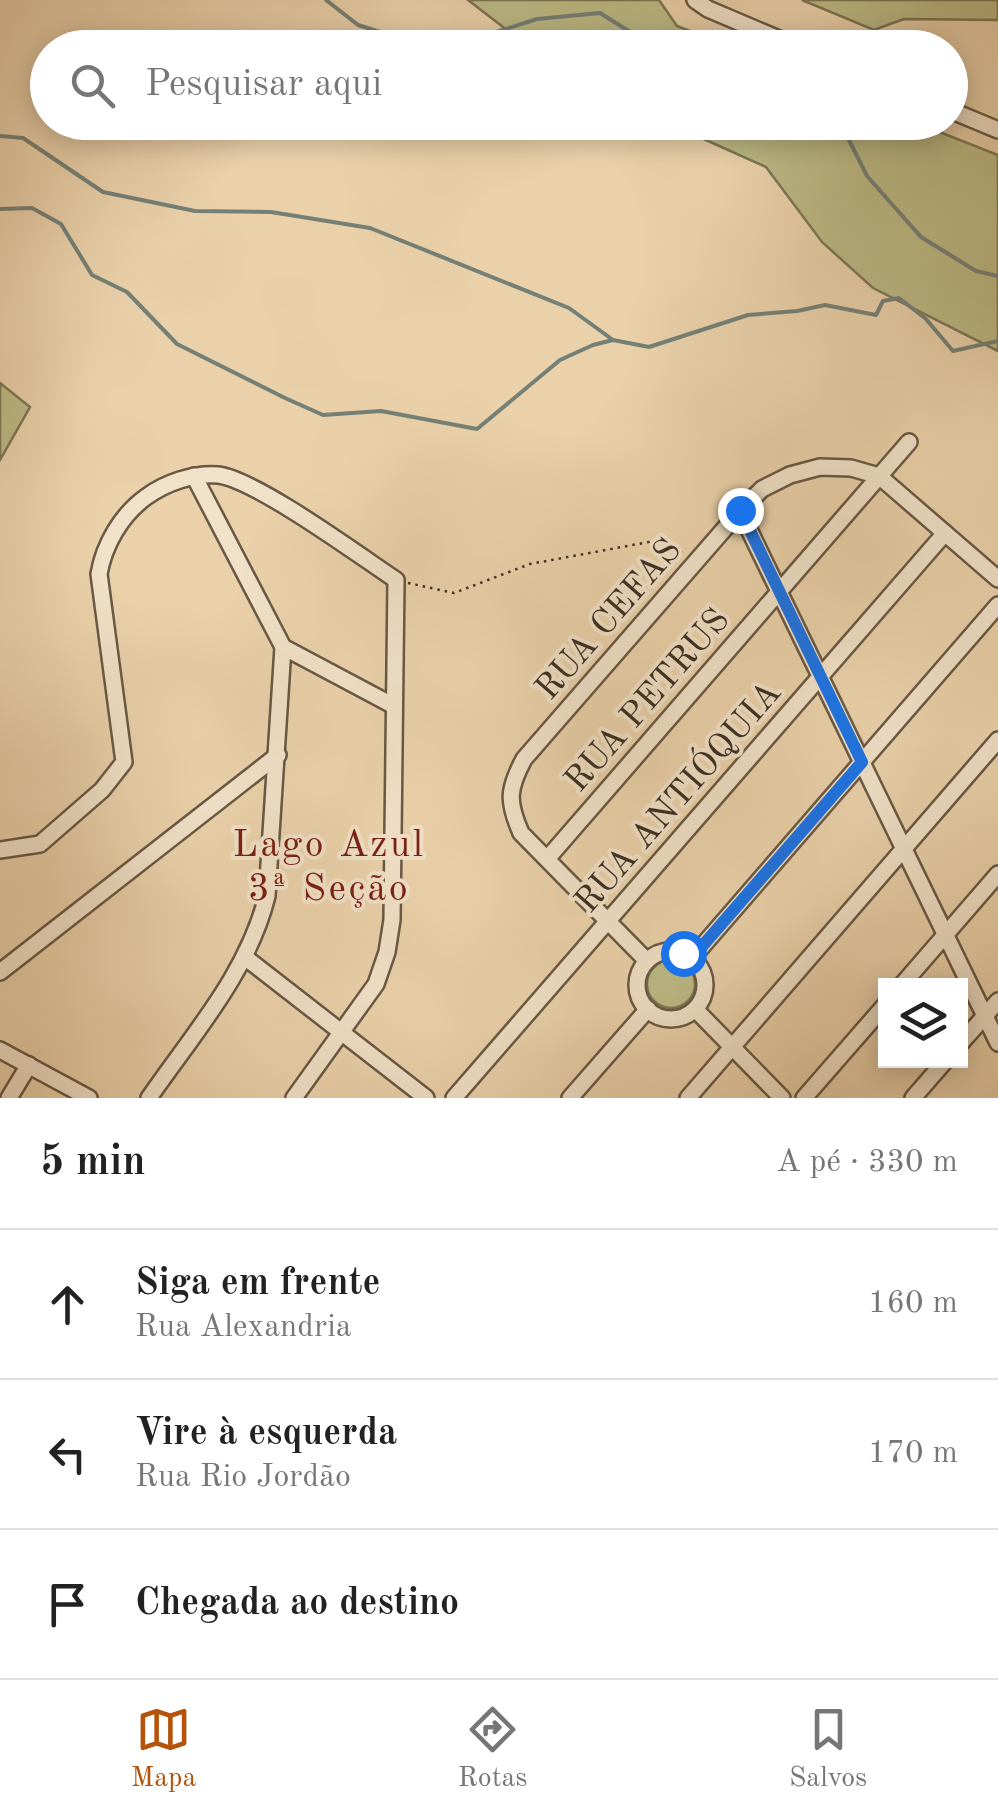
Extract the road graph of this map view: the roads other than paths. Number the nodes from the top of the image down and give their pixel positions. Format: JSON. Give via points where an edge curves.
{"nodes":[{"id":1,"x":696,"y":0,"type":"edge"},
{"id":2,"x":756,"y":30,"type":"edge"},
{"id":3,"x":968,"y":118,"type":"edge"},
{"id":4,"x":998,"y":130,"type":"edge"},
{"id":5,"x":908,"y":442,"type":"dead end"},
{"id":6,"x":194,"y":476,"type":"junction"},
{"id":7,"x":880,"y":476,"type":"junction"},
{"id":8,"x":740,"y":510,"type":"junction"},
{"id":9,"x":944,"y":533,"type":"junction"},
{"id":10,"x":998,"y":580,"type":"edge"},
{"id":11,"x":779,"y":591,"type":"junction"},
{"id":12,"x":998,"y":605,"type":"edge"},
{"id":13,"x":283,"y":648,"type":"junction"},
{"id":14,"x":820,"y":676,"type":"junction"},
{"id":15,"x":394,"y":706,"type":"junction"},
{"id":16,"x":998,"y":740,"type":"edge"},
{"id":17,"x":278,"y":755,"type":"junction"},
{"id":18,"x":862,"y":762,"type":"junction"},
{"id":19,"x":904,"y":849,"type":"junction"},
{"id":20,"x":0,"y":850,"type":"edge"},
{"id":21,"x":547,"y":859,"type":"junction"},
{"id":22,"x":998,"y":874,"type":"edge"},
{"id":23,"x":608,"y":921,"type":"junction"},
{"id":24,"x":946,"y":935,"type":"junction"},
{"id":25,"x":246,"y":958,"type":"junction"},
{"id":26,"x":692,"y":958,"type":"junction"},
{"id":27,"x":647,"y":961,"type":"junction"},
{"id":28,"x":0,"y":972,"type":"edge"},
{"id":29,"x":909,"y":978,"type":"edge"},
{"id":30,"x":998,"y":1001,"type":"edge"},
{"id":31,"x":648,"y":1009,"type":"junction"},
{"id":32,"x":694,"y":1009,"type":"junction"},
{"id":33,"x":878,"y":1013,"type":"edge"},
{"id":34,"x":985,"y":1016,"type":"junction"},
{"id":35,"x":343,"y":1033,"type":"junction"},
{"id":36,"x":968,"y":1035,"type":"edge"},
{"id":37,"x":998,"y":1043,"type":"edge"},
{"id":38,"x":732,"y":1047,"type":"junction"},
{"id":39,"x":0,"y":1050,"type":"edge"},
{"id":40,"x":29,"y":1066,"type":"junction"},
{"id":41,"x":939,"y":1068,"type":"edge"},
{"id":42,"x":61,"y":1091,"type":"edge"},
{"id":43,"x":9,"y":1098,"type":"edge"},
{"id":44,"x":89,"y":1098,"type":"edge"},
{"id":45,"x":149,"y":1098,"type":"edge"},
{"id":46,"x":294,"y":1098,"type":"edge"},
{"id":47,"x":426,"y":1098,"type":"edge"},
{"id":48,"x":454,"y":1098,"type":"edge"},
{"id":49,"x":570,"y":1098,"type":"edge"},
{"id":50,"x":688,"y":1098,"type":"edge"},
{"id":51,"x":782,"y":1098,"type":"edge"},
{"id":52,"x":804,"y":1098,"type":"edge"},
{"id":53,"x":913,"y":1098,"type":"edge"}],
"edges":[{"from":1,"to":2,"type":"street"},
{"from":3,"to":4,"type":"street"},
{"from":5,"to":7,"type":"street","name":"RUA PETRUS"},
{"from":6,"to":13,"type":"street"},
{"from":6,"to":15,"type":"street","via":[[222,475],[261,492],[396,580]]},
{"from":6,"to":20,"type":"street","via":[[158,488],[133,506],[103,552],[100,574],[124,762],[40,844]]},
{"from":7,"to":8,"type":"street","name":"RUA CEFAS","via":[[820,467],[790,474]]},
{"from":7,"to":9,"type":"street"},
{"from":7,"to":11,"type":"street","name":"RUA PETRUS"},
{"from":8,"to":11,"type":"street"},
{"from":8,"to":21,"type":"street","name":"RUA CEFAS","via":[[524,759],[512,782],[510,808],[521,832]]},
{"from":9,"to":10,"type":"street"},
{"from":9,"to":14,"type":"street","name":"RUA ANTIÓQUIA"},
{"from":11,"to":14,"type":"street"},
{"from":11,"to":21,"type":"street","name":"RUA PETRUS"},
{"from":12,"to":18,"type":"street"},
{"from":13,"to":15,"type":"street"},
{"from":13,"to":17,"type":"street"},
{"from":14,"to":18,"type":"street"},
{"from":14,"to":23,"type":"street","name":"RUA ANTIÓQUIA"},
{"from":15,"to":35,"type":"street","via":[[392,920],[376,984]]},
{"from":16,"to":19,"type":"street"},
{"from":17,"to":25,"type":"street","via":[[267,896]]},
{"from":17,"to":28,"type":"street"},
{"from":18,"to":19,"type":"street"},
{"from":18,"to":26,"type":"street"},
{"from":19,"to":24,"type":"street"},
{"from":19,"to":38,"type":"street"},
{"from":21,"to":23,"type":"street","name":"RUA CEFAS"},
{"from":22,"to":24,"type":"street"},
{"from":23,"to":27,"type":"street","name":"RUA CEFAS"},
{"from":23,"to":48,"type":"street","name":"RUA ANTIÓQUIA"},
{"from":24,"to":29,"type":"street"},
{"from":24,"to":34,"type":"street"},
{"from":25,"to":35,"type":"street"},
{"from":25,"to":45,"type":"street"},
{"from":26,"to":27,"type":"street","via":[[674,951]]},
{"from":26,"to":32,"type":"street","via":[[704,977]]},
{"from":27,"to":31,"type":"street","via":[[638,980]]},
{"from":30,"to":34,"type":"street"},
{"from":31,"to":32,"type":"street","via":[[666,1018]]},
{"from":31,"to":49,"type":"street"},
{"from":32,"to":38,"type":"street"},
{"from":33,"to":52,"type":"street"},
{"from":34,"to":36,"type":"street"},
{"from":34,"to":37,"type":"street"},
{"from":35,"to":46,"type":"street"},
{"from":35,"to":47,"type":"street"},
{"from":38,"to":50,"type":"street"},
{"from":38,"to":51,"type":"street"},
{"from":39,"to":40,"type":"street"},
{"from":40,"to":42,"type":"street"},
{"from":40,"to":43,"type":"street"},
{"from":41,"to":53,"type":"street"},
{"from":42,"to":44,"type":"street"}]}
